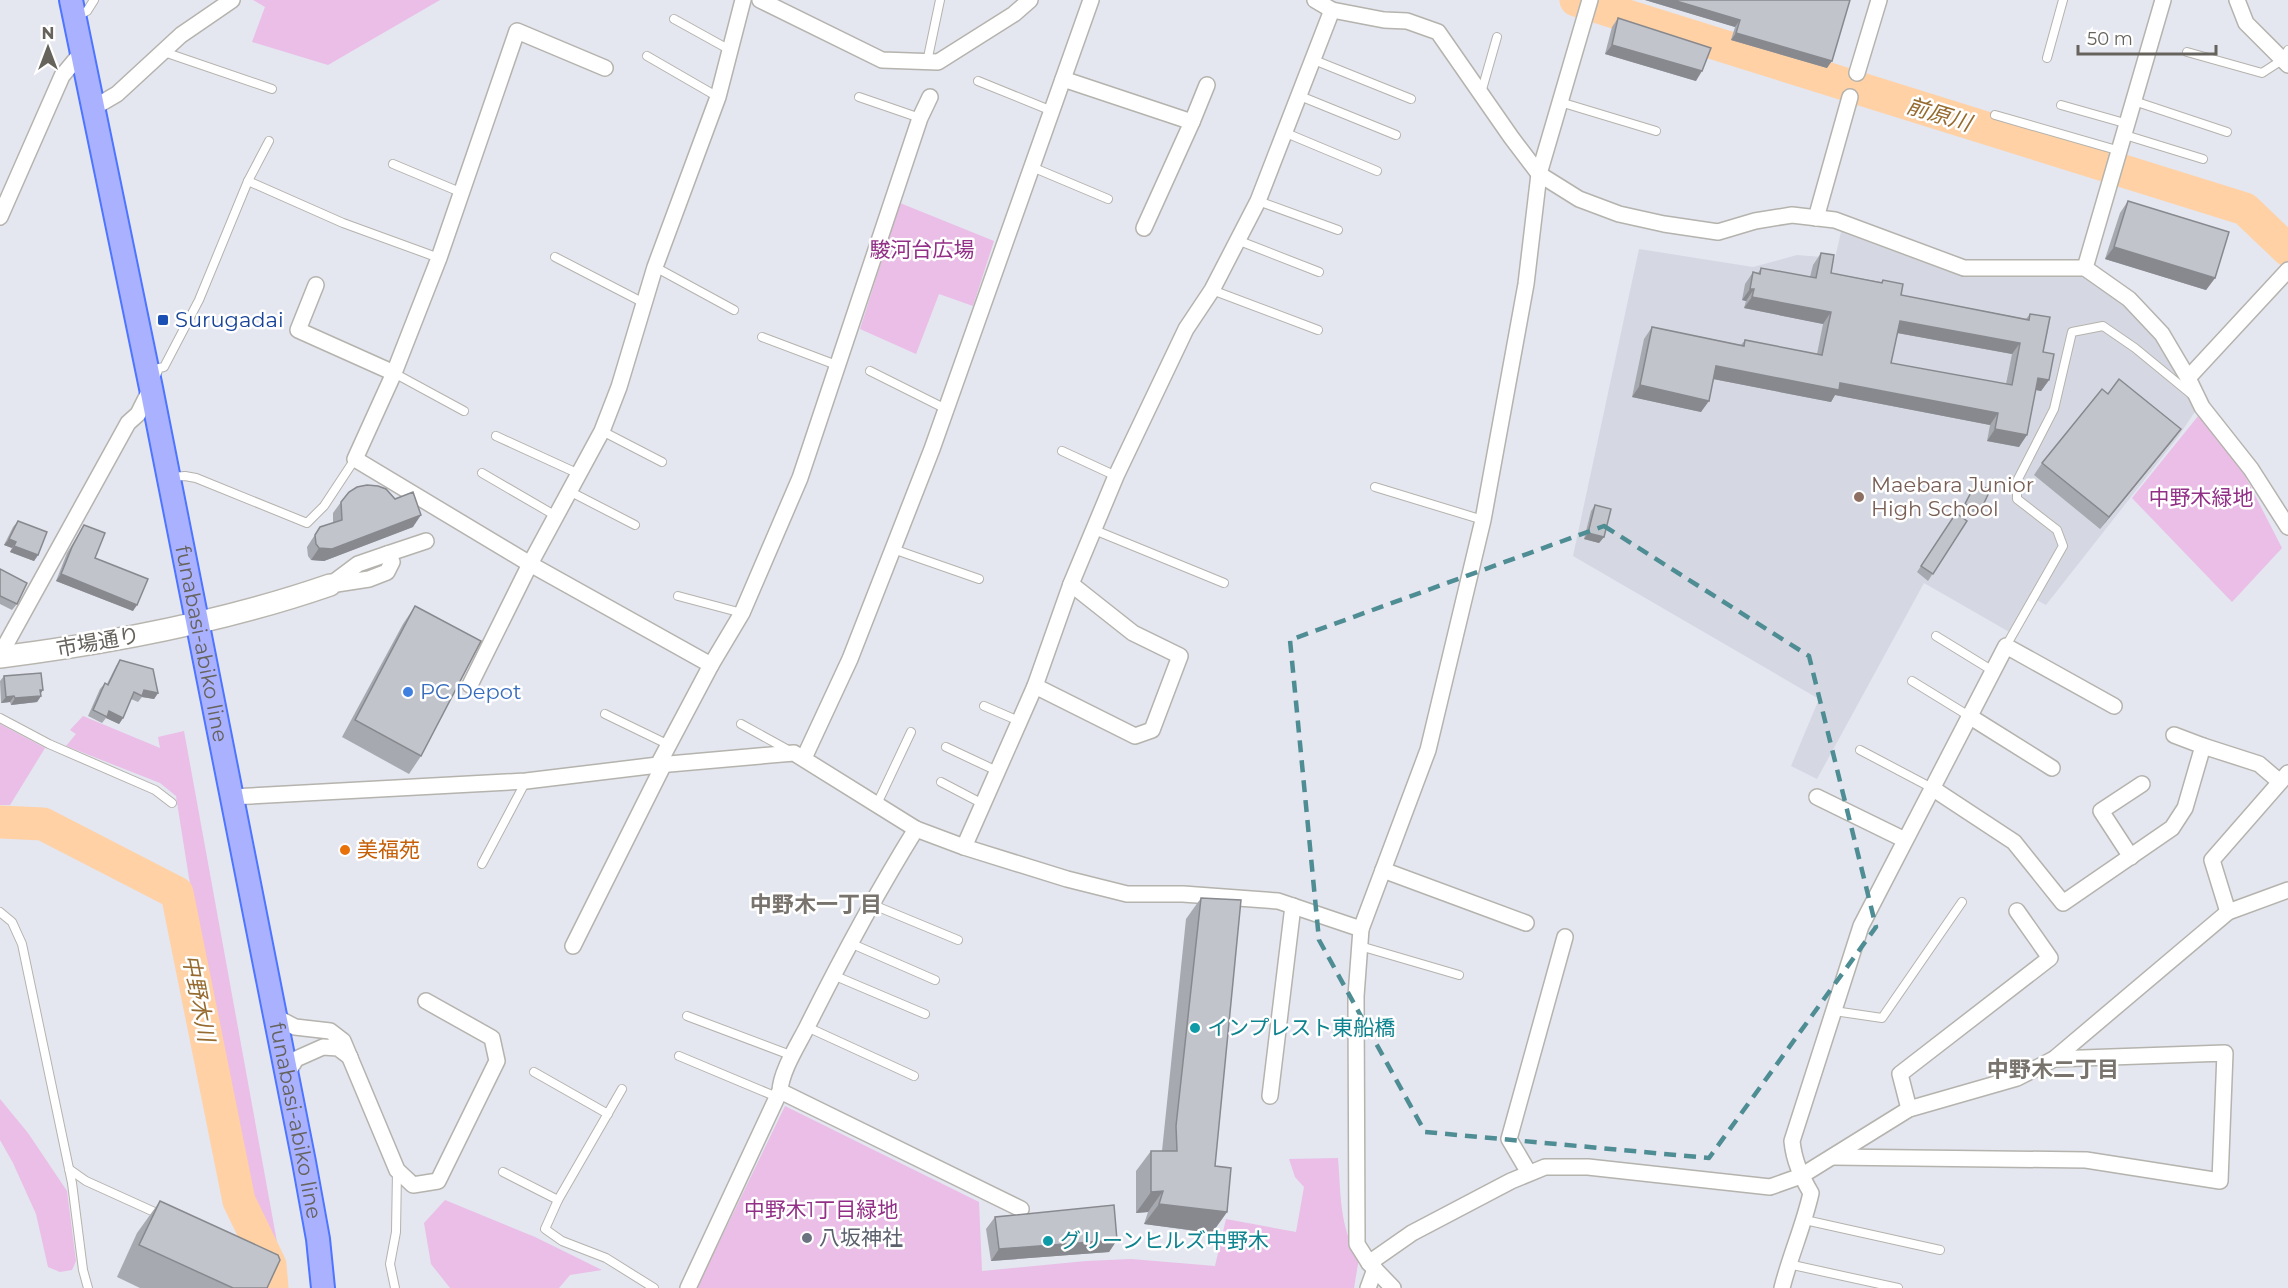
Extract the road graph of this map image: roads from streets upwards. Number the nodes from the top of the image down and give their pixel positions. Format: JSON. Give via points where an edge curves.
{"nodes":[{"id":1,"x":232,"y":0,"type":"edge"},
{"id":2,"x":743,"y":0,"type":"edge"},
{"id":3,"x":760,"y":0,"type":"edge"},
{"id":4,"x":1030,"y":0,"type":"edge"},
{"id":5,"x":1091,"y":0,"type":"edge"},
{"id":6,"x":1315,"y":0,"type":"edge"},
{"id":7,"x":1590,"y":0,"type":"edge"},
{"id":8,"x":1879,"y":0,"type":"edge"},
{"id":9,"x":2163,"y":0,"type":"edge"},
{"id":10,"x":2237,"y":0,"type":"edge"},
{"id":11,"x":1016,"y":7,"type":"edge"},
{"id":12,"x":72,"y":9,"type":"edge"},
{"id":13,"x":1332,"y":10,"type":"junction"},
{"id":14,"x":82,"y":52,"type":"junction"},
{"id":15,"x":2286,"y":58,"type":"edge"},
{"id":16,"x":605,"y":68,"type":"dead end"},
{"id":17,"x":1857,"y":73,"type":"dead end"},
{"id":18,"x":1063,"y":79,"type":"junction"},
{"id":19,"x":1207,"y":86,"type":"dead end"},
{"id":20,"x":930,"y":97,"type":"dead end"},
{"id":21,"x":1850,"y":97,"type":"dead end"},
{"id":22,"x":93,"y":108,"type":"junction"},
{"id":23,"x":1192,"y":122,"type":"junction"},
{"id":24,"x":1539,"y":174,"type":"junction"},
{"id":25,"x":0,"y":217,"type":"edge"},
{"id":26,"x":1816,"y":218,"type":"junction"},
{"id":27,"x":1144,"y":228,"type":"dead end"},
{"id":28,"x":2085,"y":268,"type":"junction"},
{"id":29,"x":2288,"y":270,"type":"edge"},
{"id":30,"x":316,"y":285,"type":"dead end"},
{"id":31,"x":394,"y":373,"type":"junction"},
{"id":32,"x":2188,"y":378,"type":"junction"},
{"id":33,"x":151,"y":388,"type":"junction"},
{"id":34,"x":2288,"y":527,"type":"edge"},
{"id":35,"x":426,"y":541,"type":"dead end"},
{"id":36,"x":530,"y":564,"type":"junction"},
{"id":37,"x":1071,"y":584,"type":"junction"},
{"id":38,"x":330,"y":585,"type":"joint"},
{"id":39,"x":196,"y":623,"type":"junction"},
{"id":40,"x":0,"y":656,"type":"edge"},
{"id":41,"x":711,"y":665,"type":"junction"},
{"id":42,"x":470,"y":685,"type":"edge"},
{"id":43,"x":1035,"y":686,"type":"junction"},
{"id":44,"x":2114,"y":706,"type":"dead end"},
{"id":45,"x":1969,"y":716,"type":"junction"},
{"id":46,"x":2174,"y":735,"type":"dead end"},
{"id":47,"x":2203,"y":746,"type":"junction"},
{"id":48,"x":799,"y":756,"type":"junction"},
{"id":49,"x":661,"y":764,"type":"junction"},
{"id":50,"x":2052,"y":768,"type":"dead end"},
{"id":51,"x":2284,"y":778,"type":"edge"},
{"id":52,"x":2142,"y":784,"type":"dead end"},
{"id":53,"x":1932,"y":788,"type":"junction"},
{"id":54,"x":231,"y":797,"type":"junction"},
{"id":55,"x":1816,"y":797,"type":"dead end"},
{"id":56,"x":916,"y":829,"type":"junction"},
{"id":57,"x":1905,"y":840,"type":"junction"},
{"id":58,"x":964,"y":847,"type":"junction"},
{"id":59,"x":2131,"y":857,"type":"junction"},
{"id":60,"x":1383,"y":870,"type":"junction"},
{"id":61,"x":2288,"y":890,"type":"edge"},
{"id":62,"x":1293,"y":906,"type":"junction"},
{"id":63,"x":2017,"y":911,"type":"dead end"},
{"id":64,"x":2228,"y":912,"type":"junction"},
{"id":65,"x":1527,"y":923,"type":"dead end"},
{"id":66,"x":1361,"y":928,"type":"junction"},
{"id":67,"x":1565,"y":938,"type":"dead end"},
{"id":68,"x":573,"y":946,"type":"dead end"},
{"id":69,"x":426,"y":1001,"type":"dead end"},
{"id":70,"x":276,"y":1017,"type":"junction"},
{"id":71,"x":352,"y":1059,"type":"junction"},
{"id":72,"x":2054,"y":1059,"type":"junction"},
{"id":73,"x":286,"y":1074,"type":"junction"},
{"id":74,"x":779,"y":1094,"type":"junction"},
{"id":75,"x":1270,"y":1096,"type":"dead end"},
{"id":76,"x":1909,"y":1109,"type":"junction"},
{"id":77,"x":1833,"y":1157,"type":"junction"},
{"id":78,"x":1530,"y":1173,"type":"junction"},
{"id":79,"x":1801,"y":1176,"type":"junction"},
{"id":80,"x":1021,"y":1209,"type":"dead end"},
{"id":81,"x":1372,"y":1266,"type":"junction"},
{"id":82,"x":323,"y":1288,"type":"edge"},
{"id":83,"x":688,"y":1288,"type":"edge"},
{"id":84,"x":1368,"y":1288,"type":"edge"},
{"id":85,"x":1393,"y":1288,"type":"edge"},
{"id":86,"x":1782,"y":1288,"type":"edge"}],
"edges":[{"from":1,"to":22,"type":"street","via":[[182,35],[117,94]]},
{"from":2,"to":36,"type":"street","via":[[718,97],[655,267],[619,387],[602,431]]},
{"from":3,"to":11,"type":"street","via":[[882,60],[927,62],[938,62]]},
{"from":4,"to":11,"type":"street"},
{"from":5,"to":18,"type":"street"},
{"from":6,"to":13,"type":"street"},
{"from":7,"to":24,"type":"street"},
{"from":8,"to":17,"type":"street"},
{"from":9,"to":28,"type":"street"},
{"from":10,"to":15,"type":"street","via":[[2246,24]]},
{"from":12,"to":14,"type":"main road","name":"funabasi-abiko line"},
{"from":13,"to":24,"type":"street","via":[[1407,21],[1438,32]]},
{"from":13,"to":37,"type":"street","via":[[1258,201],[1212,290],[1186,329],[1092,529]]},
{"from":14,"to":22,"type":"main road","name":"funabasi-abiko line"},
{"from":14,"to":25,"type":"street","via":[[62,76]]},
{"from":16,"to":31,"type":"street","via":[[517,31],[439,258]]},
{"from":18,"to":23,"type":"street"},
{"from":18,"to":48,"type":"street","via":[[893,549],[850,659]]},
{"from":19,"to":23,"type":"street"},
{"from":20,"to":41,"type":"street","via":[[800,478],[742,613]]},
{"from":21,"to":26,"type":"street"},
{"from":22,"to":33,"type":"main road","name":"funabasi-abiko line"},
{"from":23,"to":27,"type":"street"},
{"from":24,"to":26,"type":"street","via":[[1579,199],[1619,214],[1664,224],[1718,232],[1792,215]]},
{"from":24,"to":60,"type":"street","via":[[1526,284],[1483,520],[1428,750]]},
{"from":26,"to":28,"type":"street","via":[[1835,220],[1964,268]]},
{"from":28,"to":32,"type":"street","via":[[2129,298],[2162,334]]},
{"from":29,"to":32,"type":"street"},
{"from":30,"to":31,"type":"street","via":[[297,330]]},
{"from":31,"to":36,"type":"street","via":[[355,459]]},
{"from":32,"to":34,"type":"street","via":[[2202,408],[2251,469]]},
{"from":33,"to":39,"type":"main road","name":"funabasi-abiko line"},
{"from":33,"to":40,"type":"street"},
{"from":35,"to":38,"type":"street","via":[[387,554],[392,562],[387,572]]},
{"from":36,"to":41,"type":"street"},
{"from":36,"to":42,"type":"street"},
{"from":37,"to":43,"type":"street"},
{"from":37,"to":43,"type":"street","via":[[1133,633],[1180,656],[1152,730],[1135,736]]},
{"from":38,"to":39,"type":"street","name":"市場通り","via":[[279,603]]},
{"from":39,"to":40,"type":"street","name":"市場通り","via":[[89,646]]},
{"from":39,"to":54,"type":"main road","name":"funabasi-abiko line"},
{"from":41,"to":49,"type":"street"},
{"from":43,"to":58,"type":"street"},
{"from":44,"to":45,"type":"street","via":[[2006,646]]},
{"from":45,"to":50,"type":"street"},
{"from":45,"to":53,"type":"street"},
{"from":46,"to":47,"type":"street"},
{"from":47,"to":51,"type":"street","via":[[2259,764]]},
{"from":47,"to":59,"type":"street","via":[[2185,808],[2172,828]]},
{"from":48,"to":49,"type":"street"},
{"from":48,"to":56,"type":"street"},
{"from":49,"to":54,"type":"street","via":[[526,782]]},
{"from":49,"to":68,"type":"street"},
{"from":51,"to":64,"type":"street","via":[[2212,860]]},
{"from":52,"to":59,"type":"street","via":[[2101,811]]},
{"from":53,"to":57,"type":"street"},
{"from":53,"to":59,"type":"street","via":[[2014,842],[2063,903]]},
{"from":54,"to":70,"type":"main road","name":"funabasi-abiko line"},
{"from":55,"to":57,"type":"street"},
{"from":56,"to":58,"type":"street"},
{"from":56,"to":74,"type":"street","via":[[833,975]]},
{"from":57,"to":79,"type":"street","via":[[1861,926],[1792,1141]]},
{"from":58,"to":62,"type":"street","via":[[1127,894],[1183,894],[1278,901]]},
{"from":60,"to":65,"type":"street"},
{"from":60,"to":66,"type":"street"},
{"from":61,"to":64,"type":"street"},
{"from":62,"to":66,"type":"street"},
{"from":62,"to":75,"type":"street"},
{"from":63,"to":76,"type":"street","via":[[2050,958],[1900,1074]]},
{"from":64,"to":72,"type":"street"},
{"from":66,"to":81,"type":"street","via":[[1356,996],[1357,1244]]},
{"from":67,"to":78,"type":"street","via":[[1509,1139]]},
{"from":69,"to":71,"type":"street","via":[[492,1038],[497,1061],[438,1181],[413,1185],[397,1170]]},
{"from":70,"to":71,"type":"street","via":[[294,1027],[330,1031],[343,1041]]},
{"from":70,"to":73,"type":"main road","name":"funabasi-abiko line"},
{"from":71,"to":73,"type":"street","via":[[338,1048],[323,1047],[296,1059]]},
{"from":72,"to":76,"type":"street","via":[[2017,1078]]},
{"from":72,"to":77,"type":"street","via":[[2225,1053],[2220,1181],[2086,1160]]},
{"from":73,"to":82,"type":"main road","name":"funabasi-abiko line","via":[[318,1239]]},
{"from":74,"to":80,"type":"street"},
{"from":74,"to":83,"type":"street"},
{"from":76,"to":77,"type":"street"},
{"from":77,"to":79,"type":"street"},
{"from":78,"to":79,"type":"street","via":[[1545,1167],[1588,1167],[1770,1187]]},
{"from":78,"to":81,"type":"street","via":[[1412,1233]]},
{"from":79,"to":86,"type":"street","via":[[1811,1193]]},
{"from":81,"to":84,"type":"street"},
{"from":81,"to":85,"type":"street"}]}
